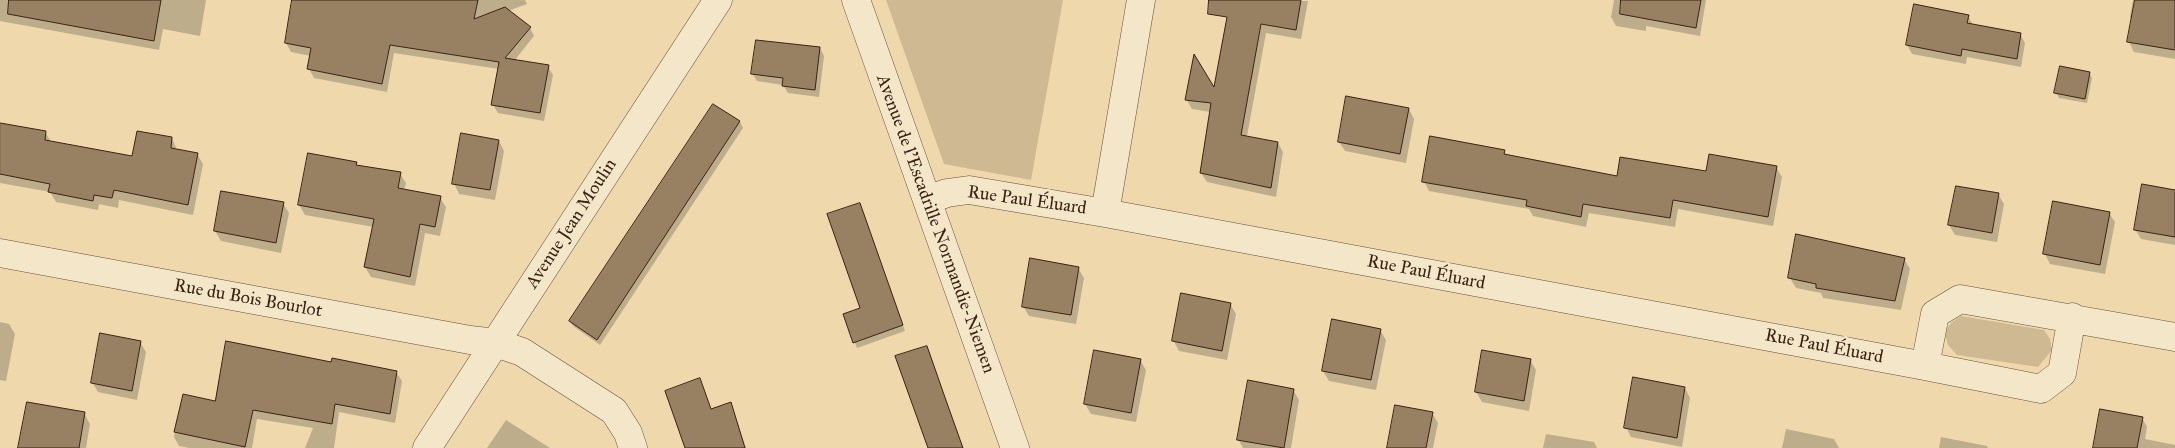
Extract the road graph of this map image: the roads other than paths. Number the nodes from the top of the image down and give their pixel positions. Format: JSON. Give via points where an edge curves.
{"nodes":[{"id":1,"x":718,"y":0,"type":"edge"},
{"id":2,"x":856,"y":0,"type":"edge"},
{"id":3,"x":1141,"y":0,"type":"edge"},
{"id":4,"x":927,"y":200,"type":"junction"},
{"id":5,"x":1105,"y":212,"type":"junction"},
{"id":6,"x":0,"y":253,"type":"edge"},
{"id":7,"x":2072,"y":317,"type":"junction"},
{"id":8,"x":2175,"y":336,"type":"edge"},
{"id":9,"x":496,"y":343,"type":"junction"},
{"id":10,"x":1924,"y":366,"type":"junction"},
{"id":11,"x":427,"y":448,"type":"edge"},
{"id":12,"x":633,"y":448,"type":"edge"},
{"id":13,"x":1015,"y":448,"type":"edge"}],
"edges":[{"from":1,"to":9,"type":"street","name":"Avenue Jean Moulin"},
{"from":2,"to":4,"type":"street","name":"Avenue de l'Escadrille Normandie-Niemen"},
{"from":3,"to":5,"type":"street"},
{"from":4,"to":5,"type":"street","name":"Rue Paul Éluard","via":[[969,190]]},
{"from":4,"to":13,"type":"street","name":"Avenue de l'Escadrille Normandie-Niemen"},
{"from":5,"to":10,"type":"street","name":"Rue Paul Éluard"},
{"from":6,"to":9,"type":"street","name":"Rue du Bois Bourlot"},
{"from":7,"to":8,"type":"street"},
{"from":7,"to":10,"type":"street","via":[[1960,299],[1935,314]]},
{"from":7,"to":10,"type":"street","name":"Rue Paul Éluard","via":[[2062,373],[2041,389]]},
{"from":9,"to":11,"type":"street","name":"Avenue Jean Moulin"},
{"from":9,"to":12,"type":"street","name":"Rue du Bois Bourlot","via":[[522,352],[614,411]]}]}
